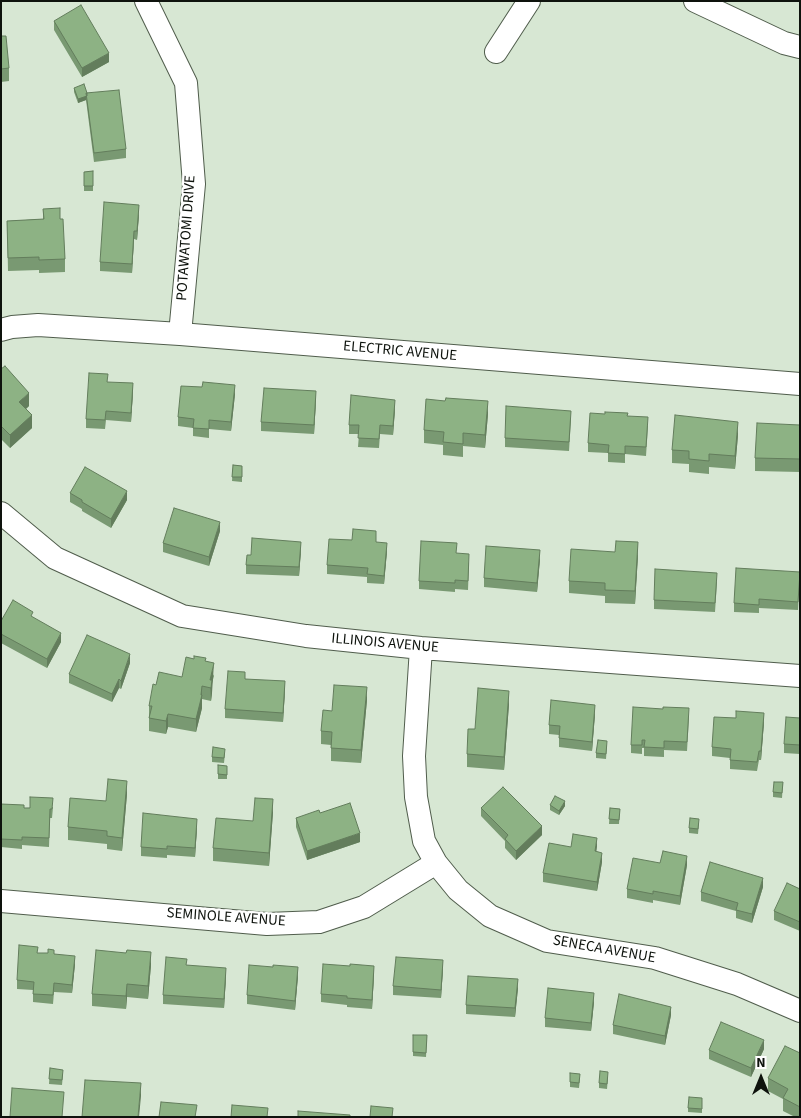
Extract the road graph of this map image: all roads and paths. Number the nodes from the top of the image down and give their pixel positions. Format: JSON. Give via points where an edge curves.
{"nodes":[{"id":1,"x":146,"y":1,"type":"edge"},
{"id":2,"x":529,"y":1,"type":"edge"},
{"id":3,"x":695,"y":1,"type":"edge"},
{"id":4,"x":800,"y":47,"type":"edge"},
{"id":5,"x":496,"y":52,"type":"dead end"},
{"id":6,"x":1,"y":330,"type":"edge"},
{"id":7,"x":180,"y":334,"type":"junction"},
{"id":8,"x":800,"y":384,"type":"edge"},
{"id":9,"x":1,"y":512,"type":"edge"},
{"id":10,"x":421,"y":648,"type":"junction"},
{"id":11,"x":800,"y":676,"type":"edge"},
{"id":12,"x":436,"y":864,"type":"junction"},
{"id":13,"x":1,"y":901,"type":"edge"},
{"id":14,"x":800,"y":1011,"type":"edge"}],
"edges":[{"from":1,"to":7,"type":"street","name":"POTAWATOMI DRIVE","via":[[186,83],[194,184]]},
{"from":2,"to":5,"type":"street"},
{"from":3,"to":4,"type":"street","via":[[784,43]]},
{"from":6,"to":7,"type":"street","name":"ELECTRIC AVENUE","via":[[38,325]]},
{"from":7,"to":8,"type":"street","name":"ELECTRIC AVENUE"},
{"from":9,"to":10,"type":"street","name":"ILLINOIS AVENUE","via":[[55,558],[182,616],[306,636]]},
{"from":10,"to":11,"type":"street","name":"ILLINOIS AVENUE"},
{"from":10,"to":12,"type":"street","name":"SENECA AVENUE","via":[[414,756],[416,796],[424,841]]},
{"from":12,"to":13,"type":"street","name":"SEMINOLE AVENUE","via":[[364,907],[319,922],[267,924]]},
{"from":12,"to":14,"type":"street","name":"SENECA AVENUE","via":[[458,890],[490,916],[546,941],[655,958],[737,984]]}]}
